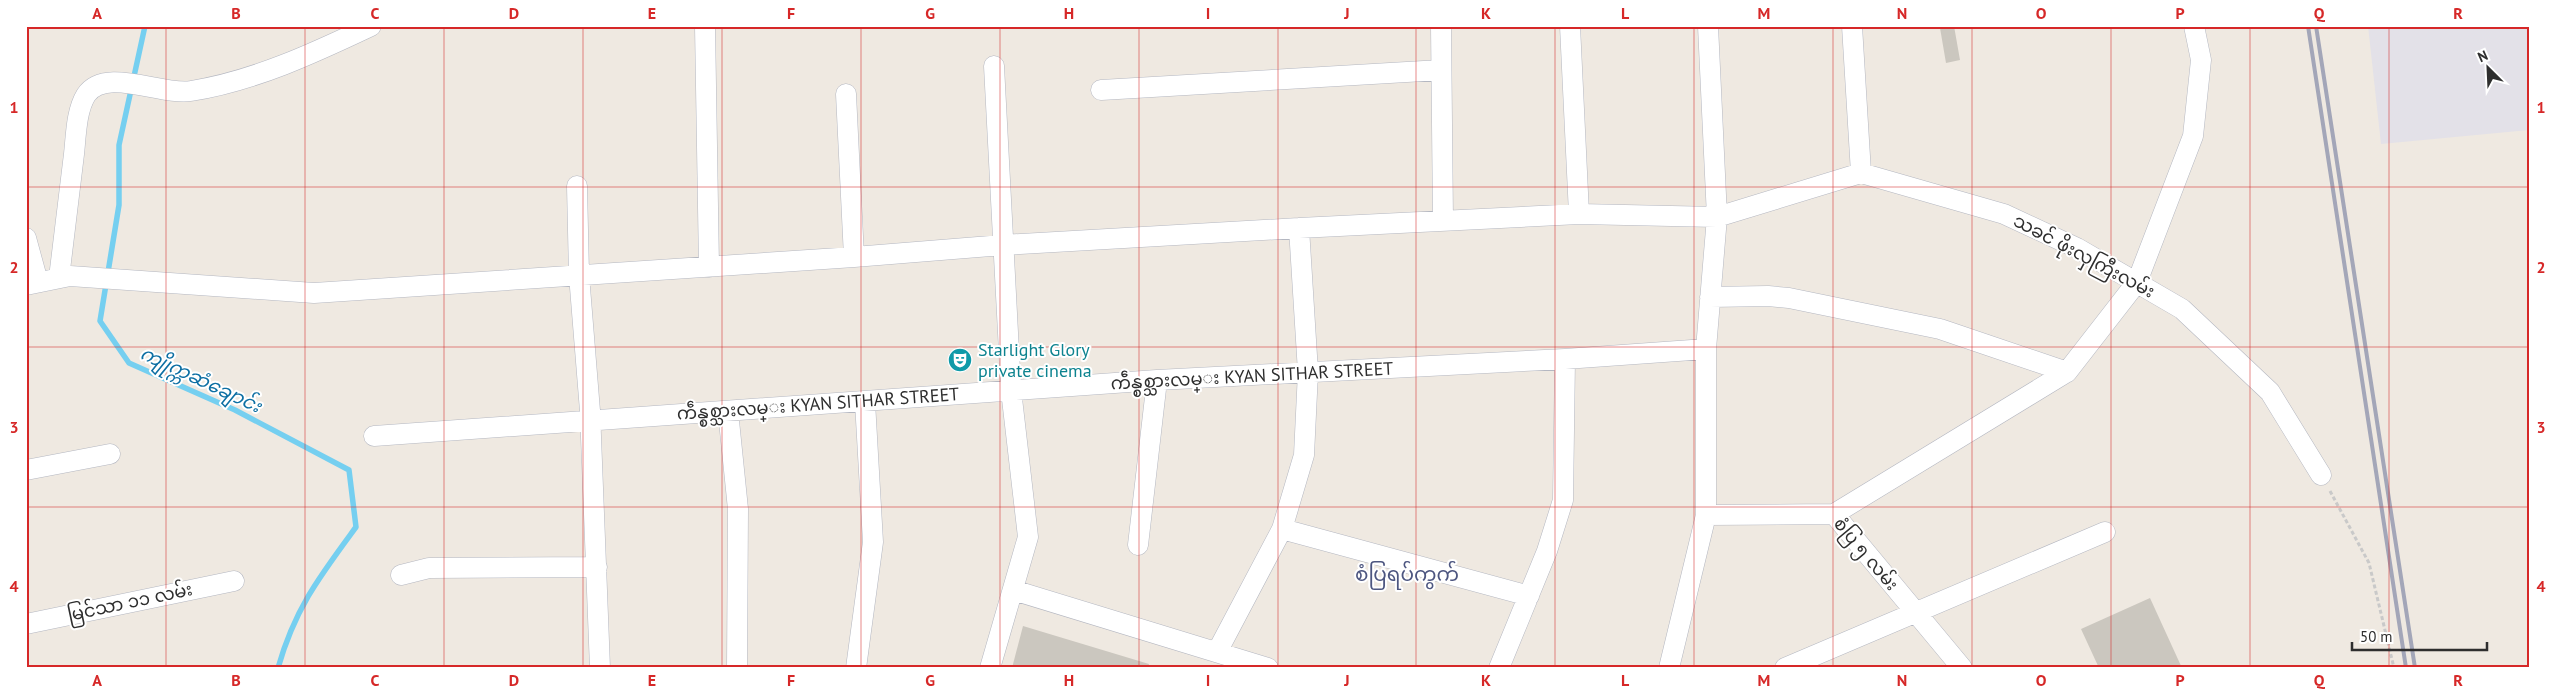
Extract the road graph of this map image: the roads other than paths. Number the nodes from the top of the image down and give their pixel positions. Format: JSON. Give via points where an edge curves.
{"nodes":[{"id":1,"x":372,"y":26,"type":"edge"},
{"id":2,"x":705,"y":26,"type":"edge"},
{"id":3,"x":1441,"y":26,"type":"edge"},
{"id":4,"x":1570,"y":26,"type":"edge"},
{"id":5,"x":1708,"y":26,"type":"edge"},
{"id":6,"x":1852,"y":26,"type":"edge"},
{"id":7,"x":2194,"y":26,"type":"edge"},
{"id":8,"x":994,"y":66,"type":"dead end"},
{"id":9,"x":1441,"y":70,"type":"junction"},
{"id":10,"x":1101,"y":90,"type":"dead end"},
{"id":11,"x":846,"y":94,"type":"dead end"},
{"id":12,"x":1862,"y":173,"type":"junction"},
{"id":13,"x":577,"y":186,"type":"dead end"},
{"id":14,"x":1579,"y":214,"type":"junction"},
{"id":15,"x":1717,"y":217,"type":"junction"},
{"id":16,"x":1443,"y":220,"type":"junction"},
{"id":17,"x":1299,"y":228,"type":"junction"},
{"id":18,"x":26,"y":238,"type":"edge"},
{"id":19,"x":1003,"y":245,"type":"junction"},
{"id":20,"x":854,"y":257,"type":"junction"},
{"id":21,"x":709,"y":267,"type":"junction"},
{"id":22,"x":579,"y":275,"type":"junction"},
{"id":23,"x":64,"y":277,"type":"junction"},
{"id":24,"x":2137,"y":282,"type":"junction"},
{"id":25,"x":32,"y":284,"type":"edge"},
{"id":26,"x":1710,"y":297,"type":"junction"},
{"id":27,"x":1706,"y":349,"type":"junction"},
{"id":28,"x":1566,"y":359,"type":"junction"},
{"id":29,"x":1308,"y":372,"type":"junction"},
{"id":30,"x":2067,"y":372,"type":"junction"},
{"id":31,"x":1157,"y":380,"type":"junction"},
{"id":32,"x":1011,"y":390,"type":"junction"},
{"id":33,"x":865,"y":402,"type":"junction"},
{"id":34,"x":728,"y":411,"type":"junction"},
{"id":35,"x":590,"y":421,"type":"junction"},
{"id":36,"x":374,"y":436,"type":"dead end"},
{"id":37,"x":110,"y":454,"type":"dead end"},
{"id":38,"x":26,"y":470,"type":"edge"},
{"id":39,"x":2321,"y":475,"type":"road end"},
{"id":40,"x":1834,"y":514,"type":"junction"},
{"id":41,"x":1706,"y":515,"type":"junction"},
{"id":42,"x":1282,"y":530,"type":"junction"},
{"id":43,"x":2105,"y":532,"type":"dead end"},
{"id":44,"x":1138,"y":545,"type":"dead end"},
{"id":45,"x":597,"y":567,"type":"junction"},
{"id":46,"x":401,"y":575,"type":"dead end"},
{"id":47,"x":234,"y":581,"type":"dead end"},
{"id":48,"x":1013,"y":590,"type":"junction"},
{"id":49,"x":1528,"y":596,"type":"junction"},
{"id":50,"x":1916,"y":614,"type":"junction"},
{"id":51,"x":26,"y":624,"type":"edge"},
{"id":52,"x":1217,"y":652,"type":"junction"},
{"id":53,"x":600,"y":668,"type":"edge"},
{"id":54,"x":737,"y":668,"type":"edge"},
{"id":55,"x":856,"y":668,"type":"edge"},
{"id":56,"x":990,"y":668,"type":"edge"},
{"id":57,"x":1268,"y":668,"type":"edge"},
{"id":58,"x":1499,"y":668,"type":"edge"},
{"id":59,"x":1669,"y":668,"type":"edge"},
{"id":60,"x":1785,"y":668,"type":"edge"},
{"id":61,"x":1962,"y":668,"type":"edge"}],
"edges":[{"from":1,"to":23,"type":"street","via":[[257,75],[188,92],[116,81],[98,86],[87,94],[82,104]]},
{"from":2,"to":21,"type":"street"},
{"from":3,"to":9,"type":"street"},
{"from":4,"to":14,"type":"street"},
{"from":5,"to":15,"type":"street"},
{"from":6,"to":12,"type":"street"},
{"from":7,"to":24,"type":"street","via":[[2200,60],[2194,136]]},
{"from":8,"to":19,"type":"street"},
{"from":9,"to":10,"type":"street"},
{"from":9,"to":16,"type":"street"},
{"from":11,"to":20,"type":"street"},
{"from":12,"to":15,"type":"street"},
{"from":12,"to":24,"type":"street","name":"သခင် ဖိုးလှကြီးလမ်း","via":[[2004,214],[2078,248]]},
{"from":13,"to":22,"type":"street"},
{"from":14,"to":15,"type":"street"},
{"from":14,"to":16,"type":"street"},
{"from":15,"to":26,"type":"street"},
{"from":16,"to":17,"type":"street"},
{"from":17,"to":19,"type":"street"},
{"from":17,"to":29,"type":"street"},
{"from":18,"to":25,"type":"street"},
{"from":19,"to":20,"type":"street"},
{"from":19,"to":32,"type":"street"},
{"from":20,"to":21,"type":"street"},
{"from":21,"to":22,"type":"street"},
{"from":22,"to":23,"type":"street","via":[[314,293]]},
{"from":22,"to":35,"type":"street"},
{"from":23,"to":25,"type":"street"},
{"from":24,"to":30,"type":"street"},
{"from":24,"to":39,"type":"street","name":"သခင် ဖိုးလှကြီးလမ်း","via":[[2182,309],[2270,392]]},
{"from":26,"to":27,"type":"street"},
{"from":26,"to":30,"type":"street","via":[[1768,296],[1940,328]]},
{"from":27,"to":28,"type":"street","name":"ကဵန္စစ္သားလမ္း KYAN SITHAR STREET"},
{"from":27,"to":41,"type":"street"},
{"from":28,"to":29,"type":"street","name":"ကဵန္စစ္သားလမ္း KYAN SITHAR STREET"},
{"from":28,"to":49,"type":"street","via":[[1563,500]]},
{"from":29,"to":31,"type":"street","name":"ကဵန္စစ္သားလမ္း KYAN SITHAR STREET"},
{"from":29,"to":42,"type":"street","via":[[1304,455]]},
{"from":30,"to":40,"type":"street"},
{"from":31,"to":32,"type":"street","name":"ကဵန္စစ္သားလမ္း KYAN SITHAR STREET"},
{"from":31,"to":44,"type":"street"},
{"from":32,"to":33,"type":"street","name":"ကဵန္စစ္သားလမ္း KYAN SITHAR STREET"},
{"from":32,"to":48,"type":"street","via":[[1028,537]]},
{"from":33,"to":34,"type":"street","name":"ကဵန္စစ္သားလမ္း KYAN SITHAR STREET"},
{"from":33,"to":55,"type":"street","via":[[873,542]]},
{"from":34,"to":35,"type":"street","name":"ကဵန္စစ္သားလမ္း KYAN SITHAR STREET"},
{"from":34,"to":54,"type":"street","via":[[738,508]]},
{"from":35,"to":36,"type":"street","name":"ကဵန္စစ္သားလမ္း KYAN SITHAR STREET"},
{"from":35,"to":45,"type":"street"},
{"from":37,"to":38,"type":"street"},
{"from":40,"to":41,"type":"street","name":"စံပြ ၅ လမ်း"},
{"from":40,"to":50,"type":"street","name":"စံပြ ၅ လမ်း"},
{"from":41,"to":59,"type":"street"},
{"from":42,"to":49,"type":"street"},
{"from":42,"to":52,"type":"street"},
{"from":43,"to":50,"type":"street"},
{"from":45,"to":46,"type":"street","via":[[429,568]]},
{"from":45,"to":53,"type":"street"},
{"from":47,"to":51,"type":"street","name":"မြင်သာ ၁၁ လမ်း"},
{"from":48,"to":52,"type":"street"},
{"from":48,"to":56,"type":"street"},
{"from":49,"to":58,"type":"street"},
{"from":50,"to":60,"type":"street"},
{"from":50,"to":61,"type":"street","name":"စံပြ ၅ လမ်း"},
{"from":52,"to":57,"type":"street"}]}
